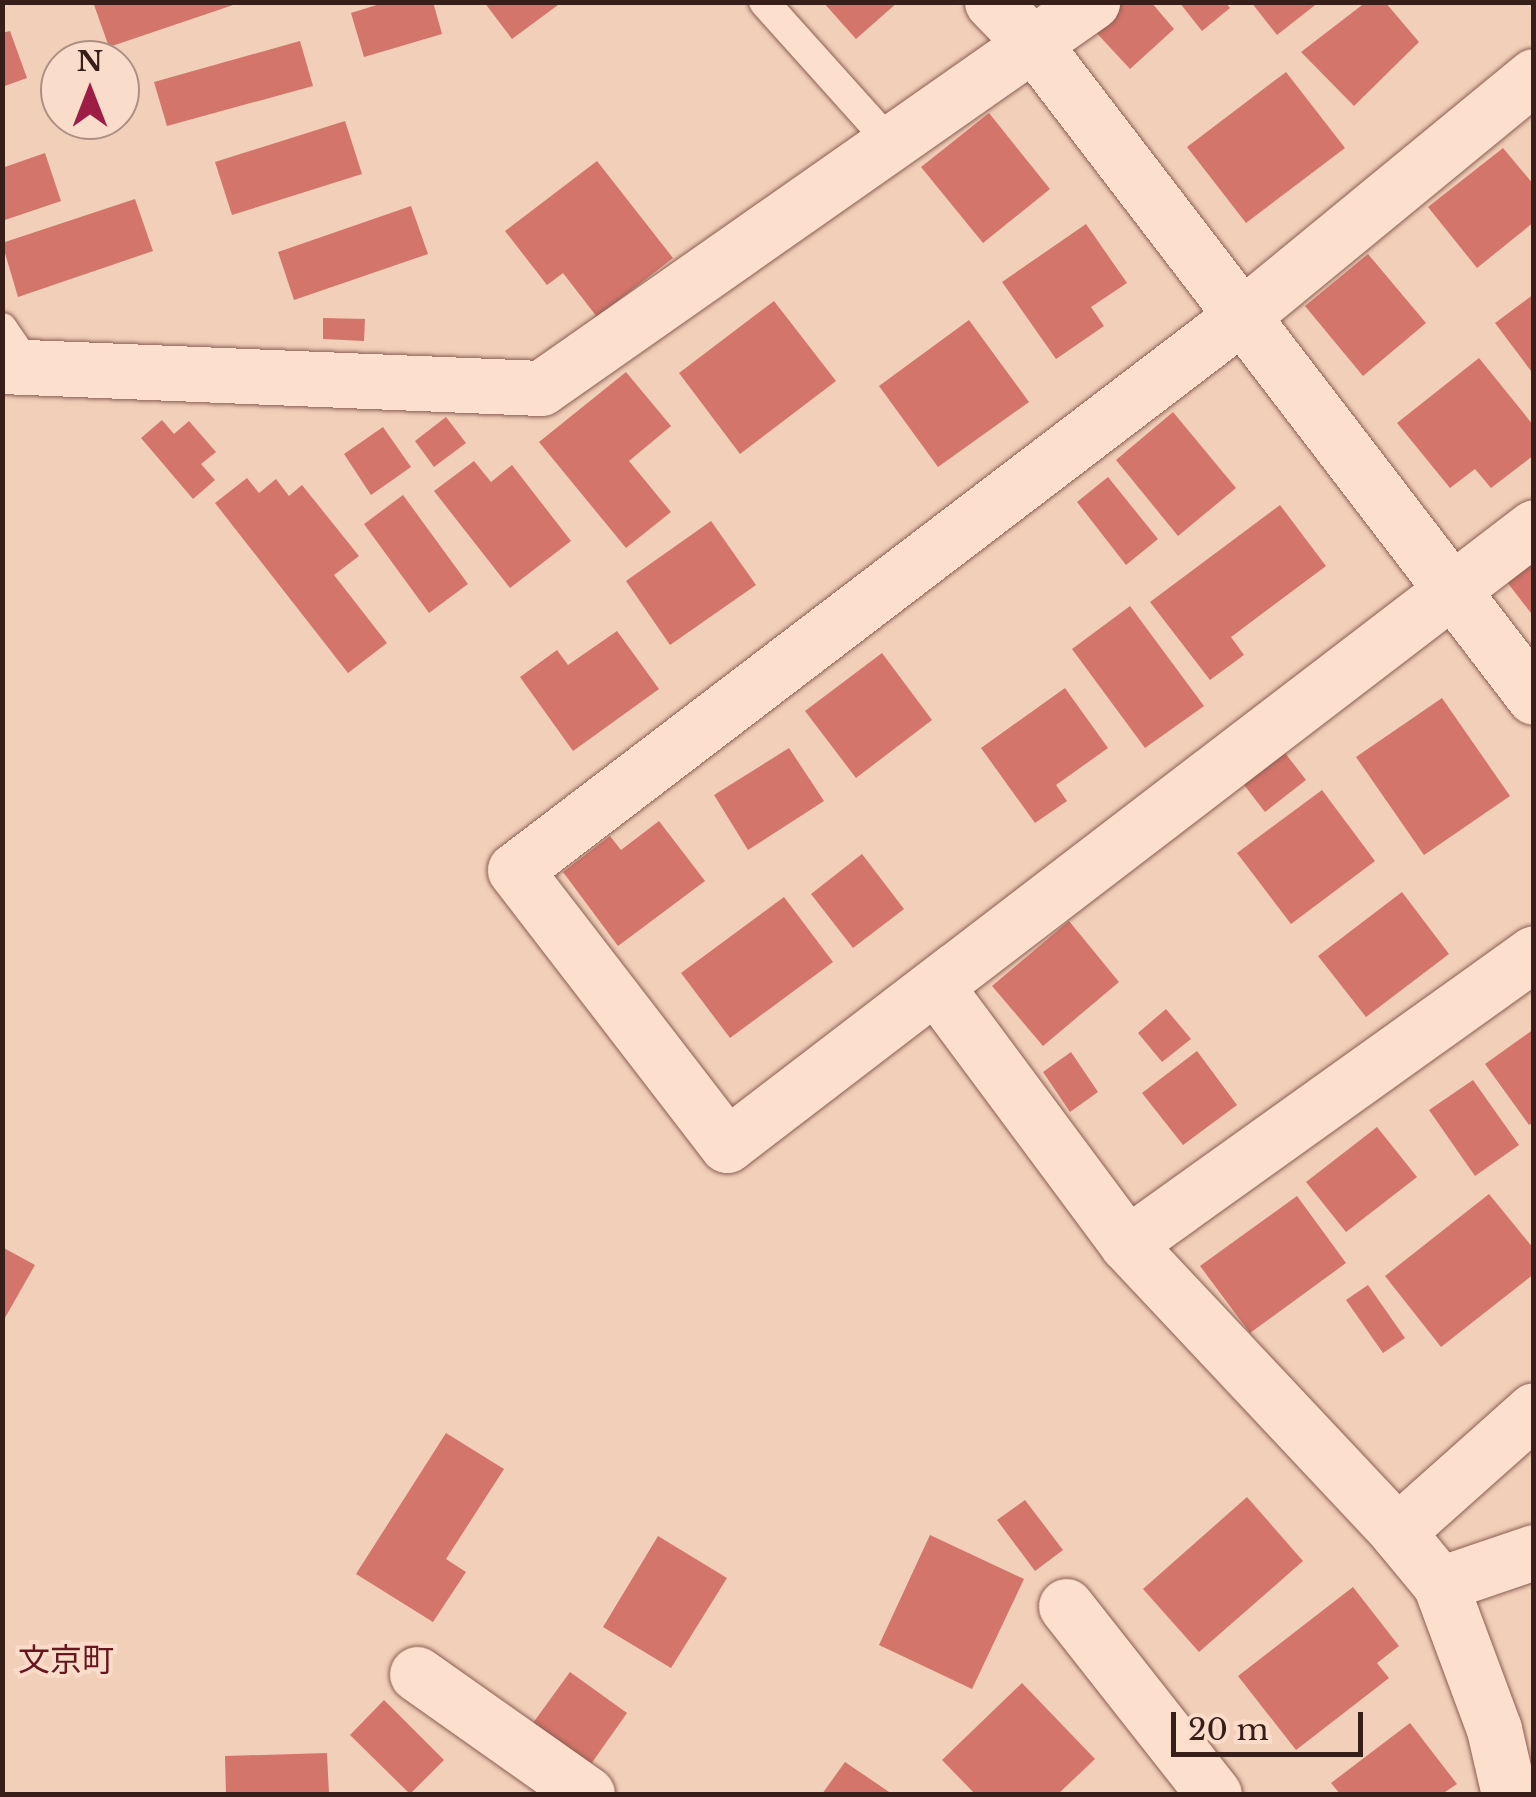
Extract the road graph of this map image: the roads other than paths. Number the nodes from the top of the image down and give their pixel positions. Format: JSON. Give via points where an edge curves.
{"nodes":[{"id":1,"x":764,"y":2,"type":"edge"},
{"id":2,"x":992,"y":2,"type":"edge"},
{"id":3,"x":1092,"y":2,"type":"edge"},
{"id":4,"x":1034,"y":46,"type":"junction"},
{"id":5,"x":1534,"y":76,"type":"edge"},
{"id":6,"x":894,"y":146,"type":"junction"},
{"id":7,"x":1243,"y":315,"type":"junction"},
{"id":8,"x":11,"y":354,"type":"edge"},
{"id":9,"x":1534,"y":527,"type":"edge"},
{"id":10,"x":1455,"y":588,"type":"junction"},
{"id":11,"x":1534,"y":697,"type":"edge"},
{"id":12,"x":1534,"y":953,"type":"edge"},
{"id":13,"x":937,"y":988,"type":"junction"},
{"id":14,"x":1127,"y":1244,"type":"junction"},
{"id":15,"x":1534,"y":1410,"type":"edge"},
{"id":16,"x":1397,"y":1532,"type":"junction"},
{"id":17,"x":1534,"y":1552,"type":"edge"},
{"id":18,"x":1440,"y":1584,"type":"junction"},
{"id":19,"x":1066,"y":1606,"type":"dead end"},
{"id":20,"x":417,"y":1674,"type":"dead end"},
{"id":21,"x":587,"y":1794,"type":"edge"},
{"id":22,"x":1214,"y":1794,"type":"edge"},
{"id":23,"x":1509,"y":1794,"type":"edge"}],
"edges":[{"from":1,"to":6,"type":"lane"},
{"from":2,"to":4,"type":"street"},
{"from":3,"to":4,"type":"street"},
{"from":4,"to":6,"type":"street"},
{"from":4,"to":7,"type":"street"},
{"from":5,"to":7,"type":"street"},
{"from":6,"to":8,"type":"street","via":[[541,388]]},
{"from":7,"to":10,"type":"street"},
{"from":7,"to":13,"type":"street","via":[[515,870],[727,1145]]},
{"from":9,"to":10,"type":"street"},
{"from":10,"to":11,"type":"street"},
{"from":10,"to":13,"type":"street"},
{"from":12,"to":14,"type":"street"},
{"from":13,"to":14,"type":"street"},
{"from":14,"to":16,"type":"street"},
{"from":15,"to":16,"type":"street"},
{"from":16,"to":18,"type":"street"},
{"from":17,"to":18,"type":"street"},
{"from":18,"to":23,"type":"street","via":[[1494,1730]]},
{"from":19,"to":22,"type":"street"},
{"from":20,"to":21,"type":"street"}]}
